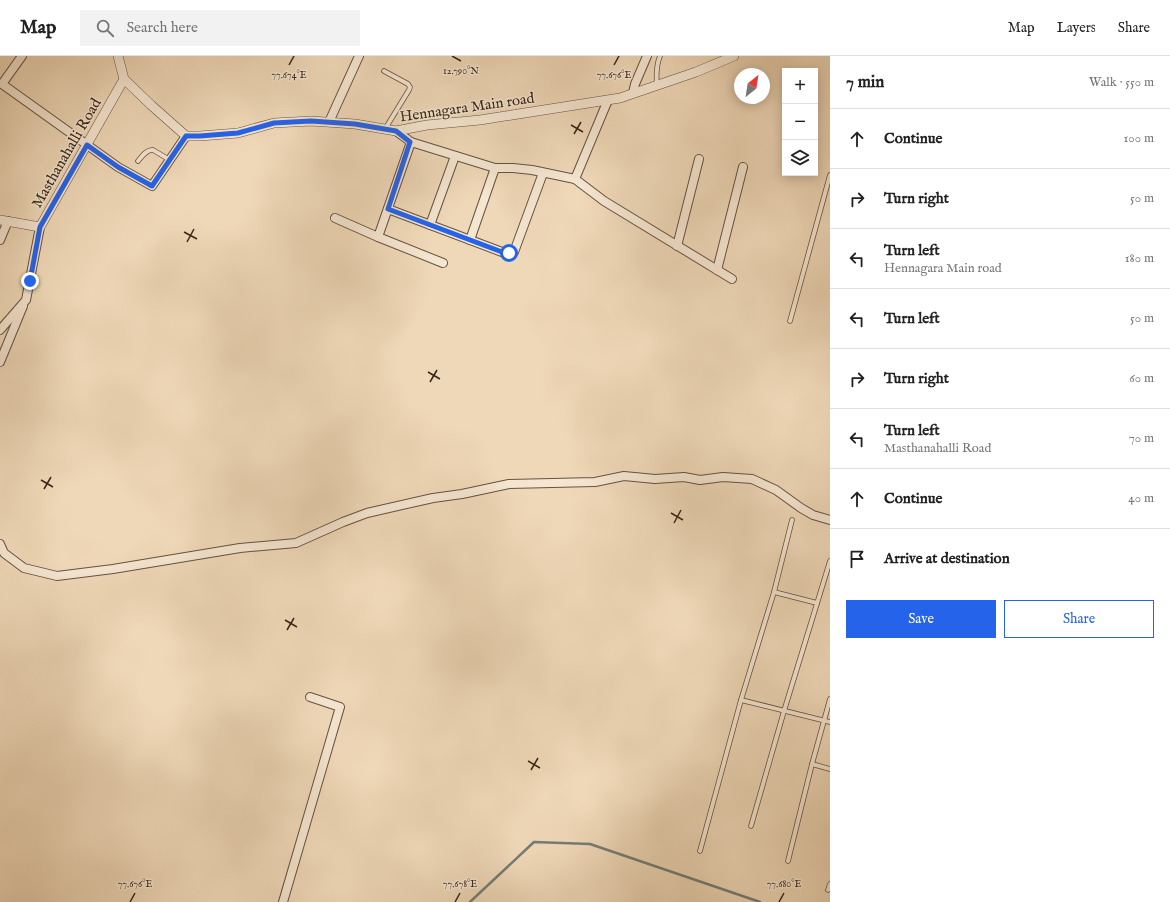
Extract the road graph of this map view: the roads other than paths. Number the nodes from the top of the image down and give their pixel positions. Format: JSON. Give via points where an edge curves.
{"nodes":[{"id":1,"x":22,"y":56,"type":"edge"},
{"id":2,"x":118,"y":56,"type":"edge"},
{"id":3,"x":359,"y":56,"type":"edge"},
{"id":4,"x":646,"y":56,"type":"edge"},
{"id":5,"x":660,"y":56,"type":"edge"},
{"id":6,"x":734,"y":56,"type":"edge"},
{"id":7,"x":384,"y":71,"type":"dead end"},
{"id":8,"x":124,"y":79,"type":"junction"},
{"id":9,"x":657,"y":85,"type":"junction"},
{"id":10,"x":633,"y":93,"type":"junction"},
{"id":11,"x":608,"y":100,"type":"junction"},
{"id":12,"x":329,"y":122,"type":"junction"},
{"id":13,"x":385,"y":129,"type":"junction"},
{"id":14,"x":396,"y":131,"type":"junction"},
{"id":15,"x":186,"y":136,"type":"junction"},
{"id":16,"x":410,"y":142,"type":"junction"},
{"id":17,"x":87,"y":145,"type":"junction"},
{"id":18,"x":455,"y":156,"type":"junction"},
{"id":19,"x":699,"y":159,"type":"dead end"},
{"id":20,"x":170,"y":160,"type":"junction"},
{"id":21,"x":138,"y":161,"type":"dead end"},
{"id":22,"x":743,"y":167,"type":"dead end"},
{"id":23,"x":495,"y":168,"type":"junction"},
{"id":24,"x":542,"y":173,"type":"junction"},
{"id":25,"x":830,"y":175,"type":"edge"},
{"id":26,"x":575,"y":179,"type":"junction"},
{"id":27,"x":388,"y":209,"type":"junction"},
{"id":28,"x":335,"y":218,"type":"dead end"},
{"id":29,"x":4,"y":220,"type":"edge"},
{"id":30,"x":430,"y":225,"type":"junction"},
{"id":31,"x":40,"y":227,"type":"junction"},
{"id":32,"x":378,"y":237,"type":"junction"},
{"id":33,"x":0,"y":240,"type":"edge"},
{"id":34,"x":470,"y":240,"type":"junction"},
{"id":35,"x":677,"y":246,"type":"junction"},
{"id":36,"x":443,"y":263,"type":"dead end"},
{"id":37,"x":717,"y":270,"type":"junction"},
{"id":38,"x":732,"y":280,"type":"dead end"},
{"id":39,"x":26,"y":300,"type":"junction"},
{"id":40,"x":790,"y":321,"type":"dead end"},
{"id":41,"x":0,"y":330,"type":"edge"},
{"id":42,"x":0,"y":362,"type":"edge"},
{"id":43,"x":792,"y":520,"type":"dead end"},
{"id":44,"x":830,"y":520,"type":"edge"},
{"id":45,"x":0,"y":544,"type":"edge"},
{"id":46,"x":830,"y":561,"type":"edge"},
{"id":47,"x":774,"y":592,"type":"junction"},
{"id":48,"x":817,"y":604,"type":"junction"},
{"id":49,"x":310,"y":697,"type":"dead end"},
{"id":50,"x":741,"y":700,"type":"junction"},
{"id":51,"x":830,"y":700,"type":"edge"},
{"id":52,"x":784,"y":711,"type":"junction"},
{"id":53,"x":824,"y":720,"type":"junction"},
{"id":54,"x":830,"y":722,"type":"edge"},
{"id":55,"x":812,"y":764,"type":"junction"},
{"id":56,"x":830,"y":769,"type":"edge"},
{"id":57,"x":751,"y":826,"type":"dead end"},
{"id":58,"x":700,"y":851,"type":"dead end"},
{"id":59,"x":788,"y":860,"type":"dead end"},
{"id":60,"x":830,"y":884,"type":"edge"},
{"id":61,"x":828,"y":890,"type":"dead end"},
{"id":62,"x":283,"y":902,"type":"edge"}],
"edges":[{"from":1,"to":17,"type":"street","via":[[2,84]]},
{"from":2,"to":8,"type":"street"},
{"from":3,"to":12,"type":"street"},
{"from":4,"to":10,"type":"street"},
{"from":5,"to":9,"type":"lane","via":[[656,66]]},
{"from":6,"to":9,"type":"street","name":"Hennagara Main road"},
{"from":7,"to":13,"type":"lane","via":[[410,87]]},
{"from":8,"to":15,"type":"street"},
{"from":8,"to":17,"type":"street","name":"Masthanahalli Road"},
{"from":9,"to":10,"type":"street","name":"Hennagara Main road"},
{"from":10,"to":11,"type":"street","name":"Hennagara Main road"},
{"from":11,"to":14,"type":"street","name":"Hennagara Main road"},
{"from":11,"to":26,"type":"street"},
{"from":12,"to":13,"type":"street","name":"Hennagara Main road"},
{"from":12,"to":15,"type":"street","name":"Hennagara Main road","via":[[274,123],[238,133]]},
{"from":13,"to":14,"type":"street","name":"Hennagara Main road"},
{"from":14,"to":16,"type":"street"},
{"from":15,"to":20,"type":"street"},
{"from":16,"to":18,"type":"street"},
{"from":16,"to":27,"type":"street"},
{"from":17,"to":20,"type":"street","via":[[118,167],[152,186]]},
{"from":17,"to":31,"type":"street","name":"Masthanahalli Road"},
{"from":18,"to":23,"type":"street"},
{"from":18,"to":30,"type":"street"},
{"from":19,"to":35,"type":"street"},
{"from":20,"to":21,"type":"lane","via":[[150,149]]},
{"from":22,"to":37,"type":"street"},
{"from":23,"to":24,"type":"street"},
{"from":23,"to":34,"type":"street"},
{"from":24,"to":26,"type":"street"},
{"from":24,"to":34,"type":"street","via":[[514,252],[502,252]]},
{"from":25,"to":40,"type":"lane"},
{"from":26,"to":35,"type":"street","via":[[604,201]]},
{"from":27,"to":30,"type":"street"},
{"from":27,"to":32,"type":"street"},
{"from":28,"to":32,"type":"street"},
{"from":29,"to":31,"type":"street","name":"Masthanahalli Road"},
{"from":29,"to":33,"type":"street"},
{"from":30,"to":34,"type":"street"},
{"from":31,"to":39,"type":"street"},
{"from":32,"to":36,"type":"street"},
{"from":35,"to":37,"type":"street"},
{"from":37,"to":38,"type":"street"},
{"from":39,"to":41,"type":"street"},
{"from":39,"to":42,"type":"street"},
{"from":43,"to":47,"type":"lane"},
{"from":44,"to":45,"type":"street","via":[[813,515],[776,490],[752,479],[656,479],[624,476],[595,482],[509,484],[367,513],[296,543],[240,548],[57,576],[24,568],[4,553]]},
{"from":46,"to":48,"type":"lane"},
{"from":47,"to":48,"type":"lane"},
{"from":47,"to":50,"type":"lane"},
{"from":48,"to":52,"type":"lane"},
{"from":49,"to":62,"type":"street","via":[[340,707]]},
{"from":50,"to":52,"type":"lane"},
{"from":50,"to":58,"type":"lane"},
{"from":51,"to":53,"type":"lane"},
{"from":52,"to":53,"type":"lane"},
{"from":52,"to":57,"type":"lane"},
{"from":53,"to":54,"type":"lane"},
{"from":53,"to":55,"type":"lane"},
{"from":55,"to":56,"type":"lane"},
{"from":55,"to":59,"type":"lane"},
{"from":60,"to":61,"type":"lane"}]}
